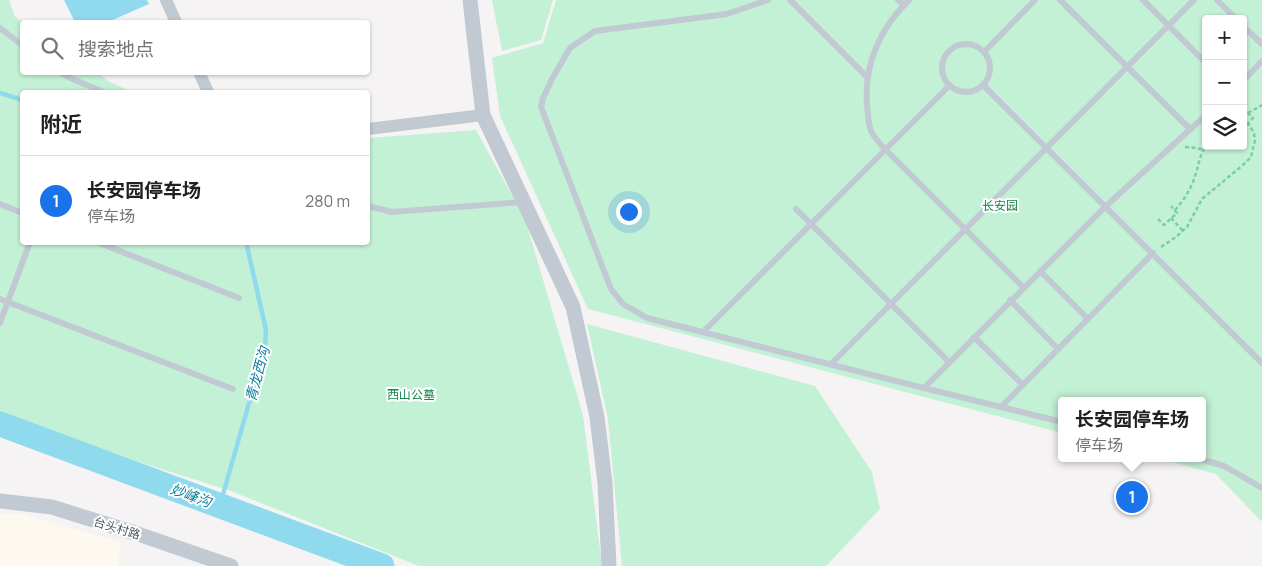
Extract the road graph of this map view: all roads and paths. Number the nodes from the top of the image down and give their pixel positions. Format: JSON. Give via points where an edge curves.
{"nodes":[{"id":1,"x":166,"y":0,"type":"edge"},
{"id":2,"x":470,"y":0,"type":"edge"},
{"id":3,"x":768,"y":0,"type":"edge"},
{"id":4,"x":790,"y":0,"type":"edge"},
{"id":5,"x":898,"y":0,"type":"edge"},
{"id":6,"x":909,"y":0,"type":"edge"},
{"id":7,"x":1036,"y":0,"type":"edge"},
{"id":8,"x":1060,"y":0,"type":"edge"},
{"id":9,"x":1143,"y":0,"type":"edge"},
{"id":10,"x":1194,"y":0,"type":"edge"},
{"id":11,"x":1217,"y":0,"type":"edge"},
{"id":12,"x":904,"y":6,"type":"junction"},
{"id":13,"x":1232,"y":15,"type":"edge"},
{"id":14,"x":175,"y":20,"type":"edge"},
{"id":15,"x":1169,"y":26,"type":"junction"},
{"id":16,"x":0,"y":28,"type":"edge"},
{"id":17,"x":1247,"y":30,"type":"edge"},
{"id":18,"x":20,"y":43,"type":"edge"},
{"id":19,"x":1262,"y":44,"type":"edge"},
{"id":20,"x":984,"y":52,"type":"junction"},
{"id":21,"x":1204,"y":60,"type":"edge"},
{"id":22,"x":1262,"y":61,"type":"edge"},
{"id":23,"x":1128,"y":67,"type":"junction"},
{"id":24,"x":64,"y":75,"type":"edge"},
{"id":25,"x":200,"y":75,"type":"edge"},
{"id":26,"x":1247,"y":77,"type":"edge"},
{"id":27,"x":867,"y":78,"type":"junction"},
{"id":28,"x":950,"y":85,"type":"junction"},
{"id":29,"x":983,"y":85,"type":"junction"},
{"id":30,"x":92,"y":90,"type":"edge"},
{"id":31,"x":207,"y":90,"type":"edge"},
{"id":32,"x":1262,"y":105,"type":"edge"},
{"id":33,"x":1248,"y":113,"type":"joint"},
{"id":34,"x":483,"y":115,"type":"junction"},
{"id":35,"x":1202,"y":118,"type":"edge"},
{"id":36,"x":1248,"y":123,"type":"joint"},
{"id":37,"x":370,"y":129,"type":"edge"},
{"id":38,"x":1190,"y":129,"type":"junction"},
{"id":39,"x":1174,"y":144,"type":"junction"},
{"id":40,"x":1047,"y":148,"type":"junction"},
{"id":41,"x":886,"y":150,"type":"junction"},
{"id":42,"x":1202,"y":150,"type":"edge"},
{"id":43,"x":1204,"y":150,"type":"edge"},
{"id":44,"x":524,"y":202,"type":"junction"},
{"id":45,"x":0,"y":204,"type":"edge"},
{"id":46,"x":370,"y":206,"type":"edge"},
{"id":47,"x":1106,"y":206,"type":"junction"},
{"id":48,"x":1171,"y":206,"type":"dead end"},
{"id":49,"x":796,"y":210,"type":"dead end"},
{"id":50,"x":1175,"y":210,"type":"junction"},
{"id":51,"x":20,"y":212,"type":"edge"},
{"id":52,"x":1171,"y":218,"type":"junction"},
{"id":53,"x":1158,"y":219,"type":"dead end"},
{"id":54,"x":811,"y":224,"type":"junction"},
{"id":55,"x":965,"y":229,"type":"junction"},
{"id":56,"x":1183,"y":231,"type":"junction"},
{"id":57,"x":29,"y":245,"type":"edge"},
{"id":58,"x":105,"y":245,"type":"edge"},
{"id":59,"x":1153,"y":253,"type":"junction"},
{"id":60,"x":1040,"y":271,"type":"junction"},
{"id":61,"x":1023,"y":287,"type":"junction"},
{"id":62,"x":239,"y":298,"type":"dead end"},
{"id":63,"x":0,"y":299,"type":"edge"},
{"id":64,"x":1010,"y":300,"type":"junction"},
{"id":65,"x":8,"y":302,"type":"junction"},
{"id":66,"x":891,"y":304,"type":"junction"},
{"id":67,"x":1088,"y":319,"type":"junction"},
{"id":68,"x":0,"y":323,"type":"edge"},
{"id":69,"x":703,"y":332,"type":"junction"},
{"id":70,"x":974,"y":337,"type":"junction"},
{"id":71,"x":1058,"y":349,"type":"junction"},
{"id":72,"x":949,"y":362,"type":"junction"},
{"id":73,"x":1262,"y":363,"type":"edge"},
{"id":74,"x":831,"y":364,"type":"junction"},
{"id":75,"x":1023,"y":385,"type":"junction"},
{"id":76,"x":924,"y":388,"type":"junction"},
{"id":77,"x":233,"y":389,"type":"dead end"},
{"id":78,"x":1001,"y":407,"type":"junction"},
{"id":79,"x":1058,"y":421,"type":"edge"},
{"id":80,"x":1206,"y":461,"type":"edge"},
{"id":81,"x":1262,"y":488,"type":"edge"},
{"id":82,"x":0,"y":501,"type":"edge"},
{"id":83,"x":231,"y":566,"type":"edge"},
{"id":84,"x":609,"y":566,"type":"edge"}],
"edges":[{"from":1,"to":14,"type":"street"},
{"from":2,"to":34,"type":"street"},
{"from":3,"to":69,"type":"lane","via":[[727,14],[595,31],[570,48],[541,107],[611,289],[623,304],[647,318]]},
{"from":4,"to":27,"type":"lane"},
{"from":5,"to":12,"type":"lane"},
{"from":6,"to":12,"type":"lane"},
{"from":7,"to":20,"type":"lane"},
{"from":8,"to":23,"type":"lane"},
{"from":9,"to":15,"type":"lane"},
{"from":10,"to":15,"type":"lane"},
{"from":11,"to":13,"type":"lane"},
{"from":12,"to":27,"type":"lane","via":[[882,34]]},
{"from":15,"to":21,"type":"lane"},
{"from":15,"to":23,"type":"lane"},
{"from":16,"to":18,"type":"lane"},
{"from":17,"to":19,"type":"lane"},
{"from":20,"to":28,"type":"lane","via":[[975,45],[952,48],[942,68]]},
{"from":20,"to":29,"type":"lane","via":[[990,71]]},
{"from":22,"to":26,"type":"lane"},
{"from":23,"to":38,"type":"lane"},
{"from":23,"to":40,"type":"lane"},
{"from":24,"to":30,"type":"lane"},
{"from":25,"to":31,"type":"street"},
{"from":27,"to":41,"type":"lane","via":[[871,130]]},
{"from":28,"to":29,"type":"lane","via":[[961,91]]},
{"from":28,"to":41,"type":"lane"},
{"from":29,"to":40,"type":"lane"},
{"from":32,"to":33,"type":"path"},
{"from":33,"to":36,"type":"path","via":[[1253,118]]},
{"from":34,"to":37,"type":"street"},
{"from":34,"to":44,"type":"street"},
{"from":35,"to":38,"type":"lane"},
{"from":36,"to":56,"type":"path","via":[[1255,140],[1251,157],[1202,199]]},
{"from":38,"to":39,"type":"lane"},
{"from":39,"to":42,"type":"path"},
{"from":39,"to":47,"type":"lane"},
{"from":40,"to":47,"type":"lane"},
{"from":40,"to":55,"type":"lane"},
{"from":41,"to":54,"type":"lane"},
{"from":41,"to":55,"type":"lane"},
{"from":43,"to":50,"type":"path","via":[[1187,196]]},
{"from":44,"to":46,"type":"lane","via":[[392,212]]},
{"from":44,"to":84,"type":"street","via":[[573,307],[597,417],[605,482]]},
{"from":45,"to":51,"type":"lane"},
{"from":47,"to":59,"type":"lane"},
{"from":47,"to":60,"type":"lane"},
{"from":48,"to":50,"type":"path"},
{"from":49,"to":54,"type":"lane"},
{"from":50,"to":52,"type":"path","via":[[1177,213]]},
{"from":52,"to":53,"type":"path","via":[[1164,225]]},
{"from":52,"to":56,"type":"path"},
{"from":54,"to":66,"type":"lane"},
{"from":54,"to":69,"type":"lane"},
{"from":55,"to":61,"type":"lane"},
{"from":55,"to":66,"type":"lane"},
{"from":56,"to":59,"type":"path"},
{"from":57,"to":65,"type":"lane"},
{"from":58,"to":62,"type":"lane"},
{"from":59,"to":67,"type":"lane"},
{"from":59,"to":73,"type":"lane"},
{"from":60,"to":61,"type":"lane"},
{"from":60,"to":67,"type":"lane"},
{"from":61,"to":64,"type":"lane"},
{"from":63,"to":65,"type":"lane"},
{"from":64,"to":70,"type":"lane"},
{"from":64,"to":71,"type":"lane"},
{"from":65,"to":68,"type":"lane"},
{"from":65,"to":77,"type":"lane"},
{"from":66,"to":72,"type":"lane"},
{"from":66,"to":74,"type":"lane"},
{"from":67,"to":71,"type":"lane"},
{"from":69,"to":74,"type":"lane"},
{"from":70,"to":72,"type":"lane"},
{"from":70,"to":75,"type":"lane"},
{"from":71,"to":75,"type":"lane"},
{"from":72,"to":76,"type":"lane"},
{"from":74,"to":76,"type":"lane"},
{"from":75,"to":78,"type":"lane"},
{"from":76,"to":78,"type":"lane"},
{"from":78,"to":79,"type":"lane"},
{"from":80,"to":81,"type":"lane","via":[[1224,466]]},
{"from":82,"to":83,"type":"street","name":"台头村路","via":[[52,507]]}]}
